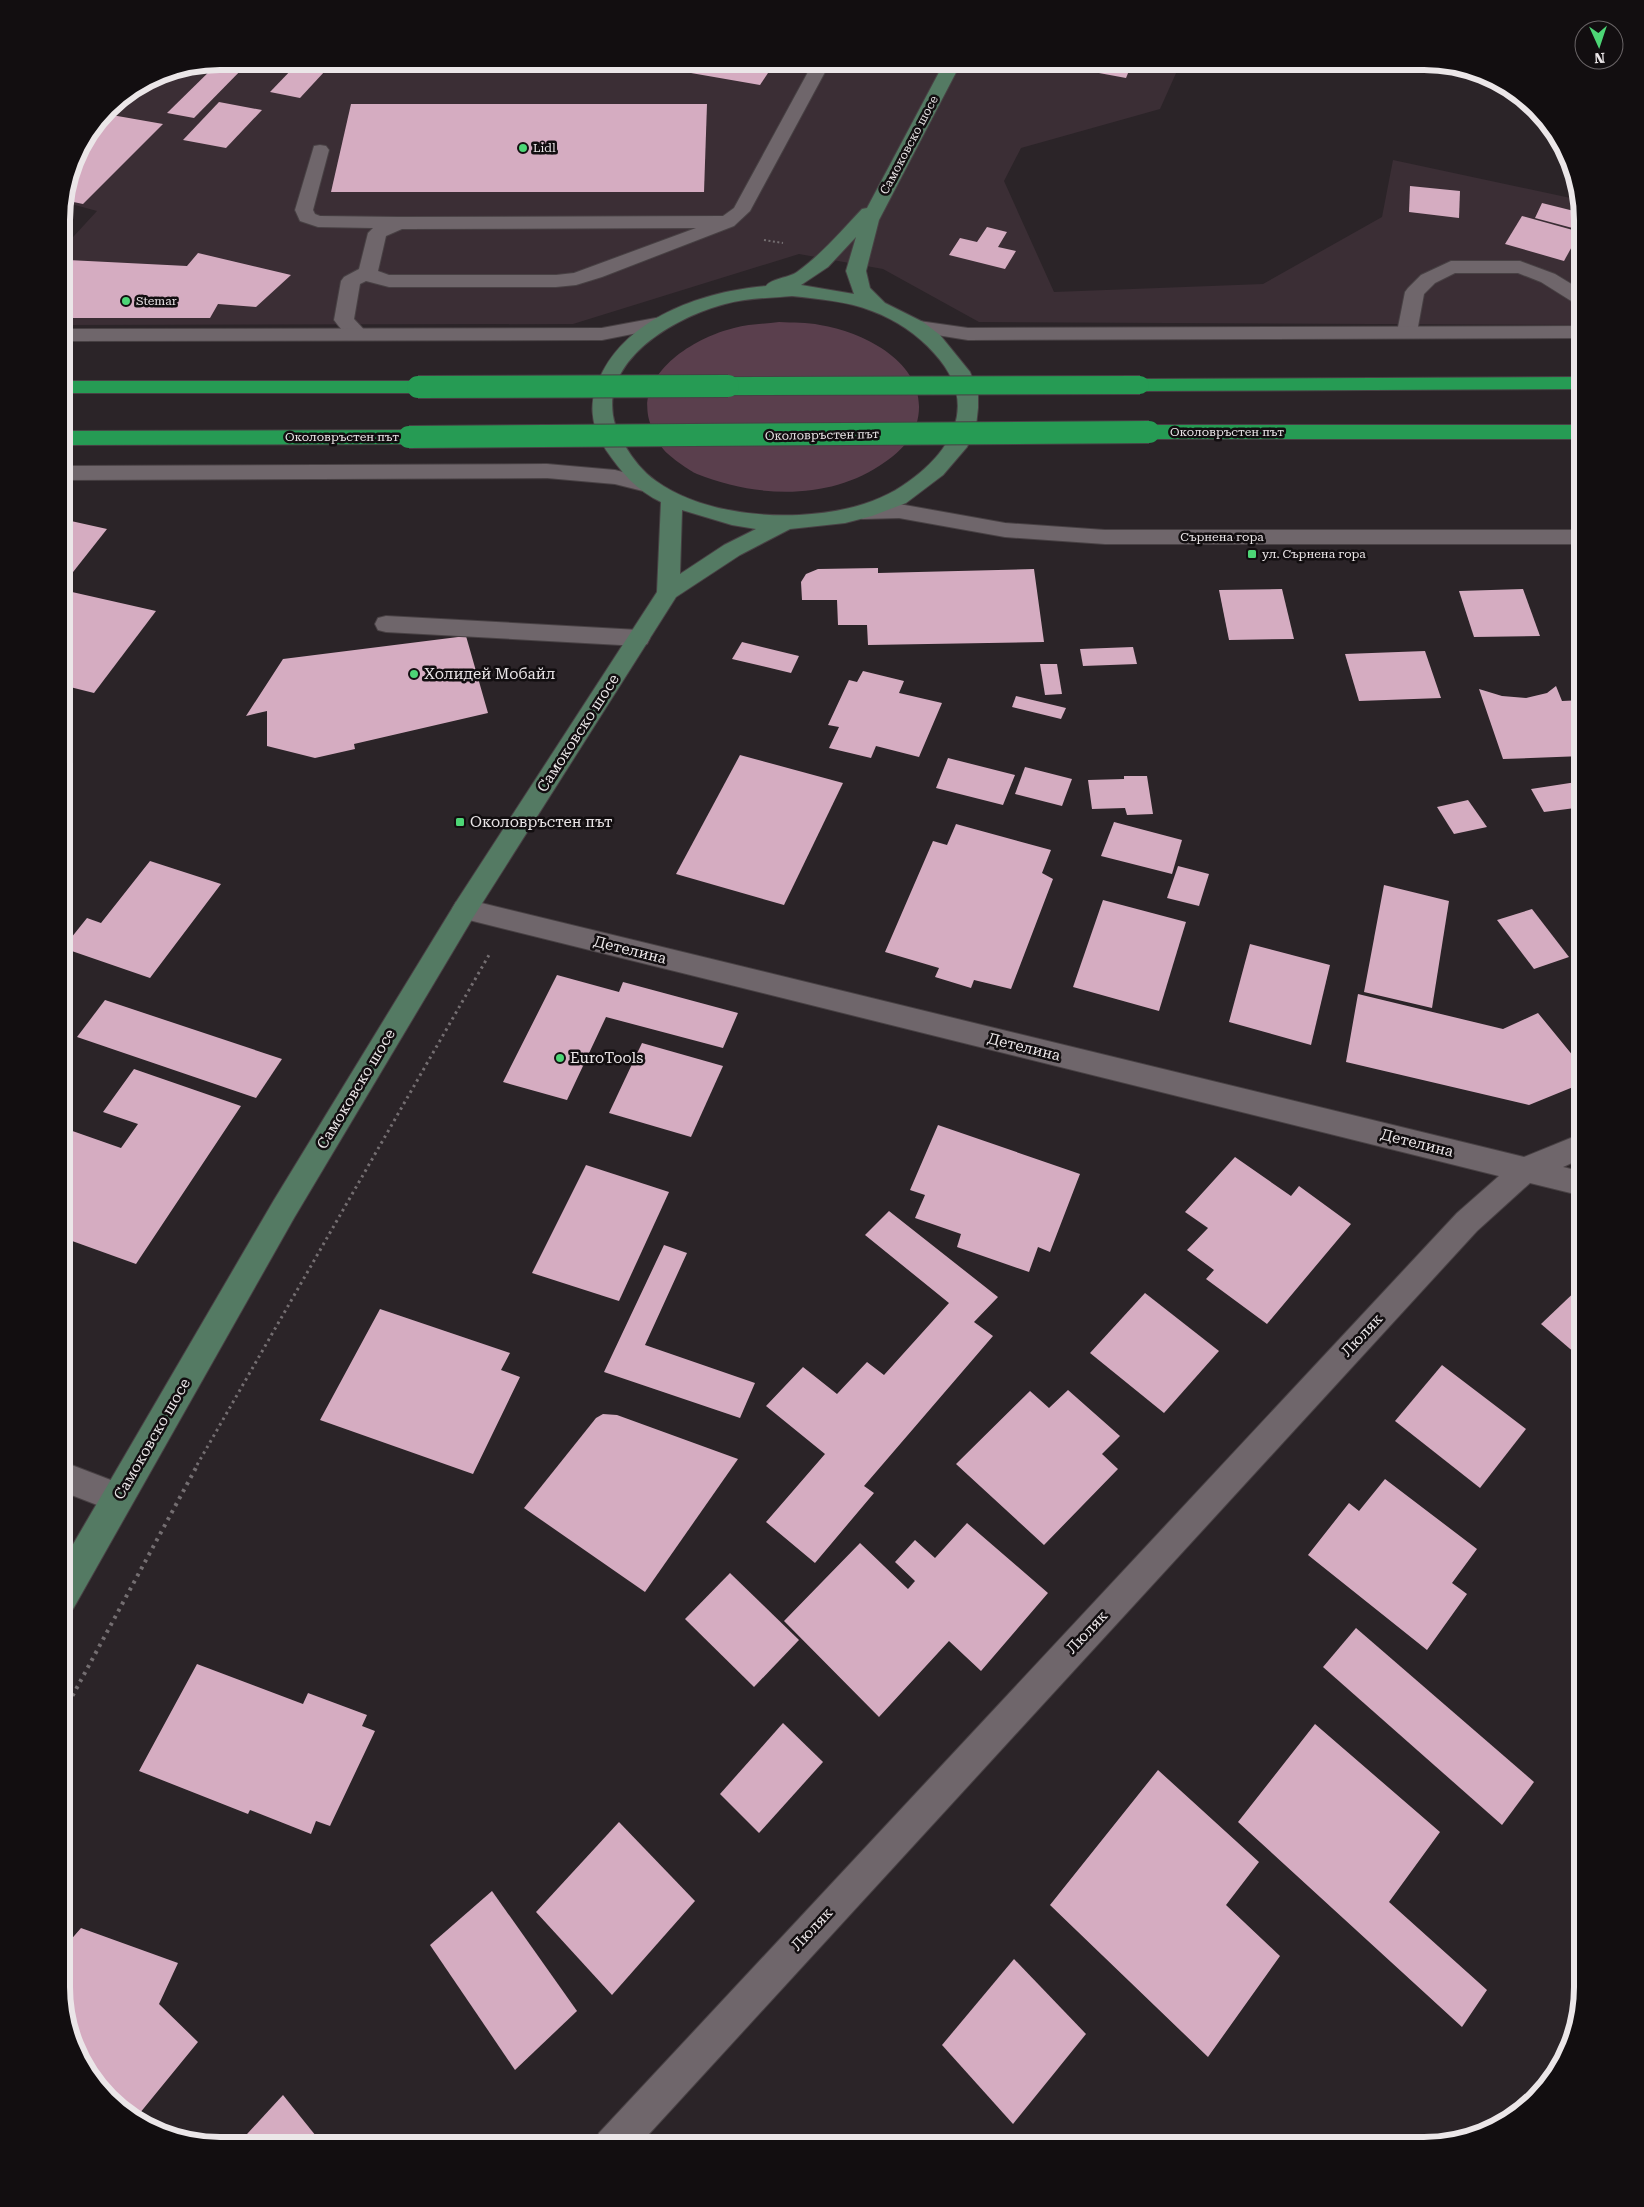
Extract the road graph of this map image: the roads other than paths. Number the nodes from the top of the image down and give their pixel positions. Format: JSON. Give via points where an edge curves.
{"nodes":[{"id":1,"x":818,"y":70,"type":"edge"},
{"id":2,"x":950,"y":70,"type":"edge"},
{"id":3,"x":320,"y":150,"type":"dead end"},
{"id":4,"x":879,"y":202,"type":"junction"},
{"id":5,"x":727,"y":222,"type":"junction"},
{"id":6,"x":399,"y":223,"type":"junction"},
{"id":7,"x":368,"y":272,"type":"junction"},
{"id":8,"x":759,"y":292,"type":"junction"},
{"id":9,"x":1574,"y":294,"type":"edge"},
{"id":10,"x":878,"y":306,"type":"junction"},
{"id":11,"x":661,"y":324,"type":"junction"},
{"id":12,"x":919,"y":327,"type":"junction"},
{"id":13,"x":1407,"y":332,"type":"junction"},
{"id":14,"x":1574,"y":332,"type":"edge"},
{"id":15,"x":70,"y":335,"type":"edge"},
{"id":16,"x":359,"y":335,"type":"junction"},
{"id":17,"x":1574,"y":383,"type":"edge"},
{"id":18,"x":70,"y":387,"type":"edge"},
{"id":19,"x":1574,"y":432,"type":"edge"},
{"id":20,"x":70,"y":438,"type":"edge"},
{"id":21,"x":70,"y":472,"type":"edge"},
{"id":22,"x":647,"y":485,"type":"junction"},
{"id":23,"x":672,"y":498,"type":"junction"},
{"id":24,"x":863,"y":512,"type":"junction"},
{"id":25,"x":787,"y":522,"type":"junction"},
{"id":26,"x":1574,"y":537,"type":"edge"},
{"id":27,"x":668,"y":592,"type":"junction"},
{"id":28,"x":386,"y":624,"type":"dead end"},
{"id":29,"x":639,"y":638,"type":"junction"},
{"id":30,"x":465,"y":909,"type":"junction"},
{"id":31,"x":1574,"y":1149,"type":"edge"},
{"id":32,"x":1525,"y":1170,"type":"junction"},
{"id":33,"x":1574,"y":1182,"type":"edge"},
{"id":34,"x":70,"y":1479,"type":"edge"},
{"id":35,"x":118,"y":1498,"type":"junction"},
{"id":36,"x":70,"y":1581,"type":"edge"},
{"id":37,"x":620,"y":2137,"type":"edge"}],
"edges":[{"from":1,"to":5,"type":"street","via":[[741,211]]},
{"from":2,"to":4,"type":"main road","name":"Самоковско шосе"},
{"from":3,"to":6,"type":"street","via":[[304,210],[307,217],[318,221]]},
{"from":4,"to":8,"type":"main road","via":[[821,263],[798,280]]},
{"from":4,"to":10,"type":"main road","via":[[870,220],[856,271],[861,290]]},
{"from":5,"to":6,"type":"street"},
{"from":5,"to":7,"type":"street","via":[[595,273],[562,280],[389,281],[374,278]]},
{"from":6,"to":7,"type":"street","via":[[377,233]]},
{"from":7,"to":16,"type":"street","via":[[351,281],[344,320]]},
{"from":8,"to":10,"type":"main road","via":[[792,290],[837,294]]},
{"from":8,"to":11,"type":"main road","via":[[710,302]]},
{"from":9,"to":13,"type":"street","via":[[1548,278],[1520,267],[1452,267],[1428,279],[1415,292]]},
{"from":10,"to":12,"type":"main road"},
{"from":11,"to":16,"type":"street","via":[[602,334]]},
{"from":11,"to":22,"type":"main road","via":[[624,353],[611,371],[604,390],[601,417],[608,437],[625,462]]},
{"from":12,"to":13,"type":"street","via":[[968,334]]},
{"from":12,"to":24,"type":"main road","via":[[936,340],[966,381],[969,400],[964,432],[945,462],[921,484],[896,499]]},
{"from":13,"to":14,"type":"street"},
{"from":15,"to":16,"type":"street"},
{"from":17,"to":18,"type":"highway","bridge":true},
{"from":19,"to":20,"type":"highway","name":"Околовръстен път","bridge":true},
{"from":21,"to":22,"type":"street","via":[[548,471],[616,477]]},
{"from":22,"to":23,"type":"main road"},
{"from":23,"to":25,"type":"main road","via":[[748,521]]},
{"from":23,"to":27,"type":"main road","name":"Самоковско шосе"},
{"from":24,"to":25,"type":"main road"},
{"from":24,"to":26,"type":"street","name":"Сърнена гора","via":[[899,511],[1005,530],[1105,537]]},
{"from":25,"to":27,"type":"main road","name":"Самоковско шосе","via":[[732,550]]},
{"from":27,"to":29,"type":"main road","name":"Самоковско шосе"},
{"from":28,"to":29,"type":"street"},
{"from":29,"to":30,"type":"main road","name":"Самоковско шосе"},
{"from":30,"to":32,"type":"street","name":"Детелина"},
{"from":30,"to":35,"type":"main road","name":"Самоковско шосе","via":[[284,1209]]},
{"from":31,"to":32,"type":"street","name":"Люляк"},
{"from":32,"to":33,"type":"street","name":"Детелина"},
{"from":32,"to":37,"type":"street","name":"Люляк","via":[[1467,1222]]},
{"from":34,"to":35,"type":"street"},
{"from":35,"to":36,"type":"main road","name":"Самоковско шосе"}]}
